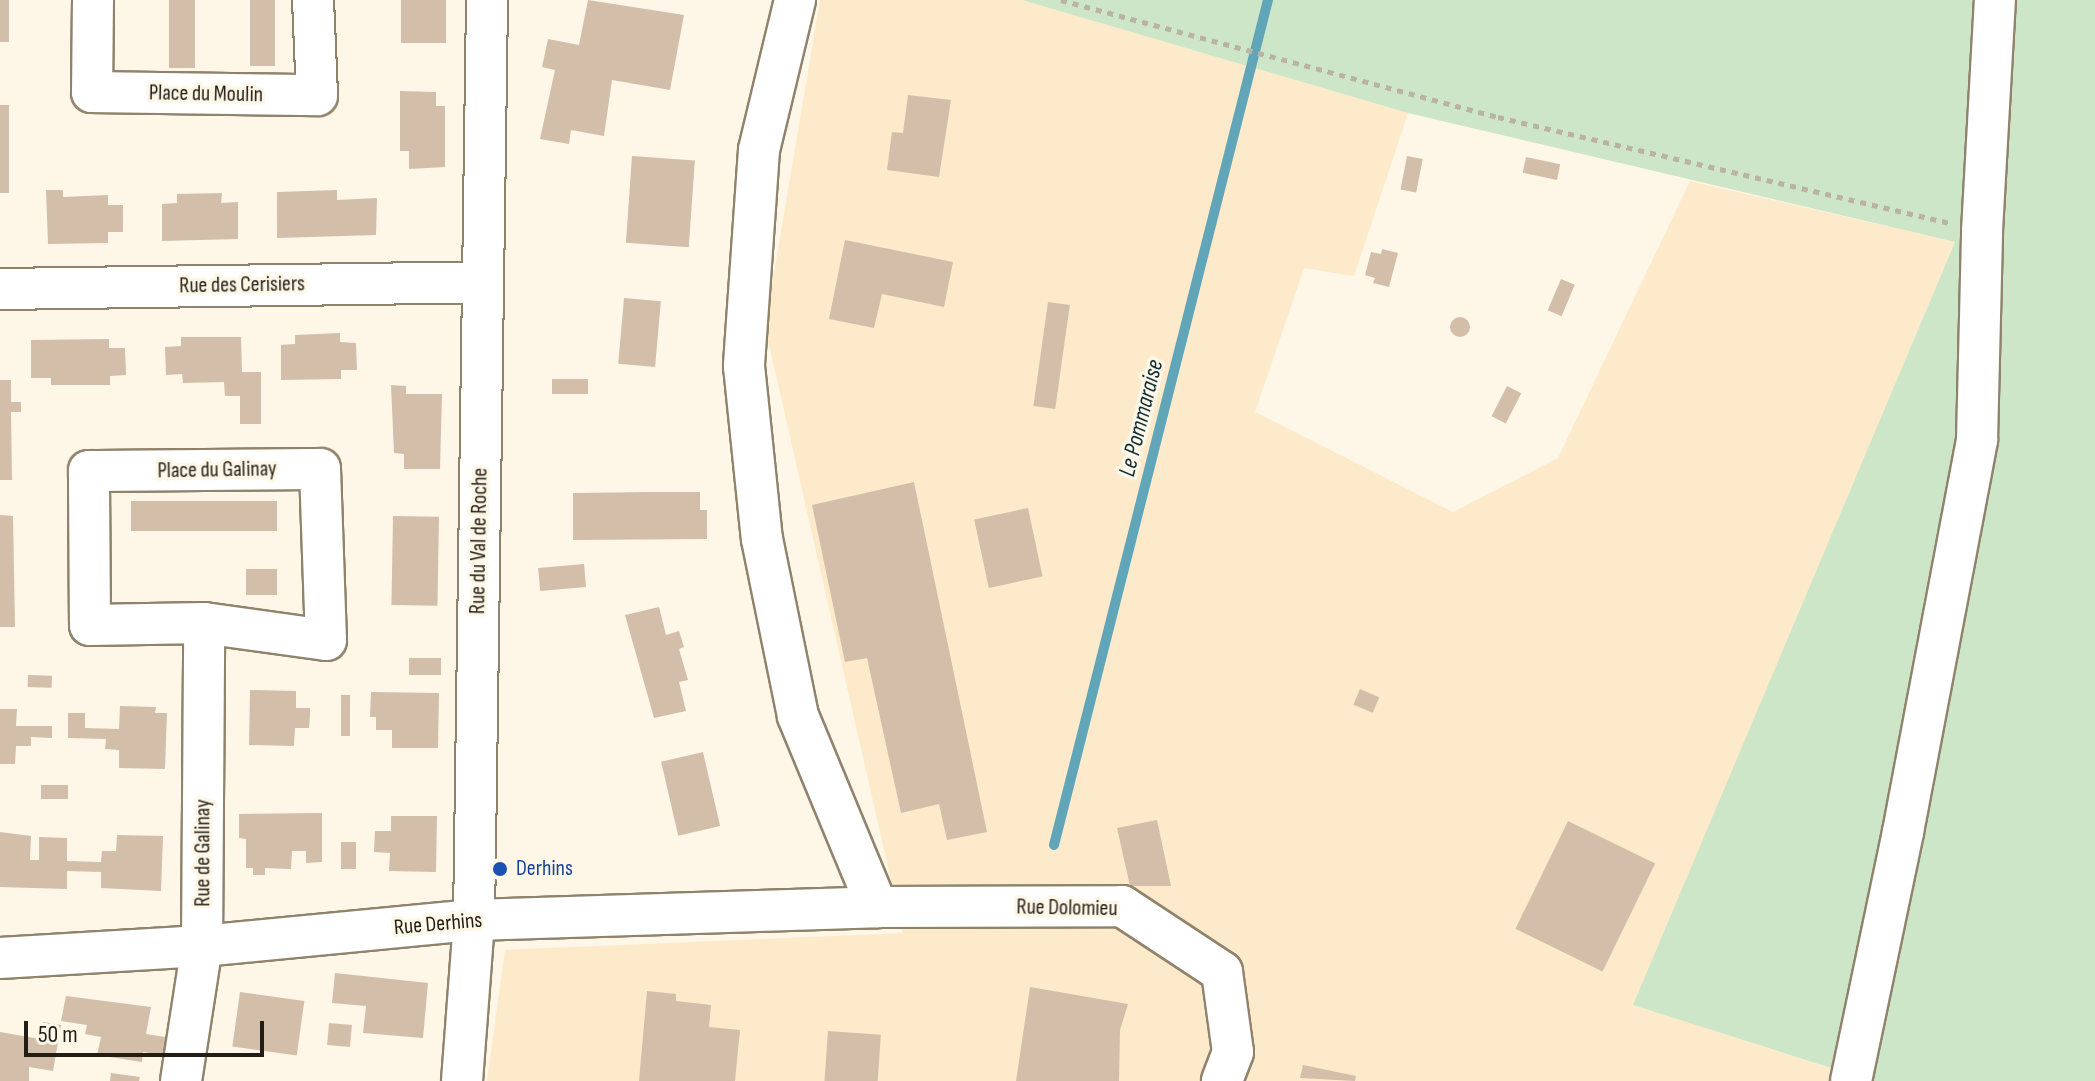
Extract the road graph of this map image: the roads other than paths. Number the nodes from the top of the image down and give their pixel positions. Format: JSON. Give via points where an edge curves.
{"nodes":[{"id":1,"x":93,"y":0,"type":"edge"},
{"id":2,"x":313,"y":0,"type":"edge"},
{"id":3,"x":487,"y":0,"type":"edge"},
{"id":4,"x":795,"y":0,"type":"edge"},
{"id":5,"x":1995,"y":0,"type":"edge"},
{"id":6,"x":483,"y":282,"type":"junction"},
{"id":7,"x":0,"y":289,"type":"edge"},
{"id":8,"x":204,"y":623,"type":"junction"},
{"id":9,"x":877,"y":907,"type":"junction"},
{"id":10,"x":474,"y":920,"type":"junction"},
{"id":11,"x":202,"y":946,"type":"junction"},
{"id":12,"x":0,"y":958,"type":"edge"},
{"id":13,"x":181,"y":1081,"type":"edge"},
{"id":14,"x":462,"y":1081,"type":"edge"},
{"id":15,"x":1222,"y":1081,"type":"edge"},
{"id":16,"x":1851,"y":1081,"type":"edge"}],
"edges":[{"from":1,"to":2,"type":"street","name":"Place du Moulin","via":[[92,92],[317,95]]},
{"from":3,"to":6,"type":"street","name":"Rue du Val de Roche"},
{"from":4,"to":9,"type":"street","via":[[759,150],[744,366],[762,539],[798,716]]},
{"from":5,"to":16,"type":"street","via":[[1977,440]]},
{"from":6,"to":7,"type":"street","name":"Rue des Cerisiers"},
{"from":6,"to":10,"type":"street","name":"Rue du Val de Roche"},
{"from":8,"to":8,"type":"street","name":"Place du Galinay","via":[[90,625],[89,471],[320,469],[326,640]]},
{"from":8,"to":11,"type":"street","name":"Rue de Galinay"},
{"from":9,"to":10,"type":"street","name":"Rue Derhins"},
{"from":9,"to":15,"type":"street","name":"Rue Dolomieu","via":[[1122,906],[1222,972],[1233,1052]]},
{"from":10,"to":11,"type":"street","name":"Rue Derhins"},
{"from":10,"to":14,"type":"street","name":"Rue du Val de Roche"},
{"from":11,"to":12,"type":"street","name":"Rue Derhins"},
{"from":11,"to":13,"type":"street","name":"Rue de Galinay"}]}
